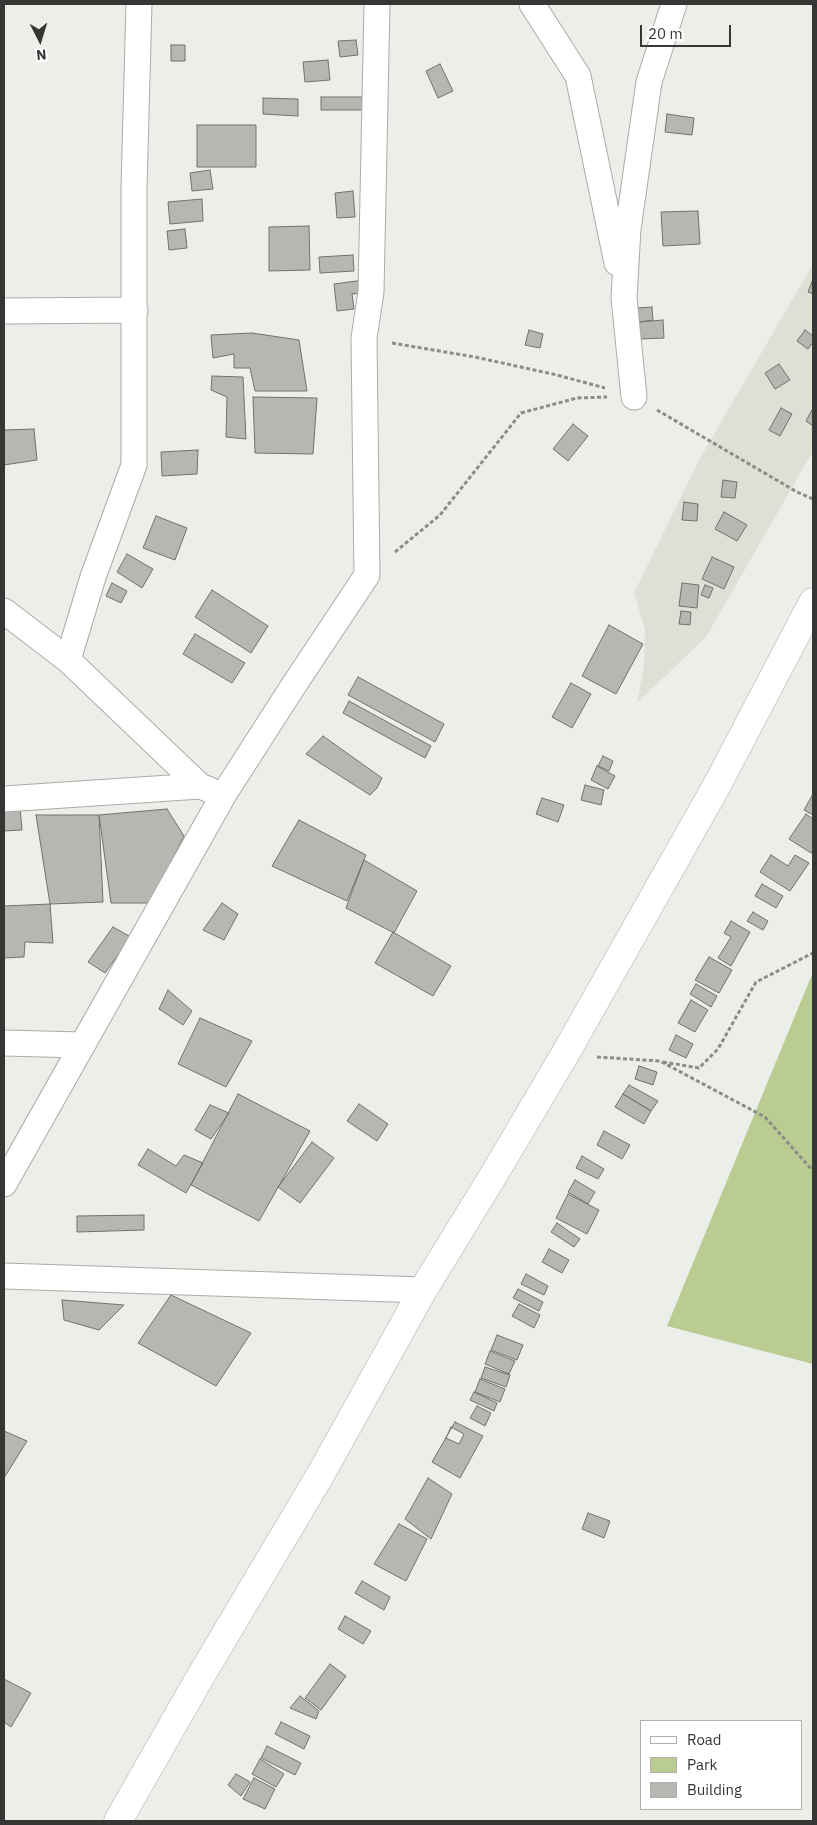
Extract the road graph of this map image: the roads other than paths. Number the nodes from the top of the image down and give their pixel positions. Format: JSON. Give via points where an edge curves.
{"nodes":[{"id":1,"x":139,"y":4,"type":"edge"},
{"id":2,"x":532,"y":4,"type":"edge"},
{"id":3,"x":674,"y":4,"type":"edge"},
{"id":4,"x":374,"y":5,"type":"edge"},
{"id":5,"x":624,"y":298,"type":"junction"},
{"id":6,"x":134,"y":310,"type":"junction"},
{"id":7,"x":4,"y":311,"type":"edge"},
{"id":8,"x":634,"y":396,"type":"road end"},
{"id":9,"x":813,"y":602,"type":"edge"},
{"id":10,"x":4,"y":611,"type":"edge"},
{"id":11,"x":68,"y":660,"type":"junction"},
{"id":12,"x":200,"y":786,"type":"junction"},
{"id":13,"x":224,"y":794,"type":"junction"},
{"id":14,"x":4,"y":799,"type":"edge"},
{"id":15,"x":4,"y":1044,"type":"edge"},
{"id":16,"x":82,"y":1045,"type":"junction"},
{"id":17,"x":4,"y":1184,"type":"edge"},
{"id":18,"x":4,"y":1276,"type":"edge"},
{"id":19,"x":423,"y":1290,"type":"junction"},
{"id":20,"x":118,"y":1821,"type":"edge"}],
"edges":[{"from":1,"to":6,"type":"street"},
{"from":2,"to":5,"type":"street","via":[[578,76]]},
{"from":3,"to":5,"type":"street","via":[[649,82],[628,229]]},
{"from":4,"to":13,"type":"street","via":[[371,292],[364,338],[367,575]]},
{"from":5,"to":8,"type":"street"},
{"from":6,"to":7,"type":"street"},
{"from":6,"to":11,"type":"street","via":[[134,465],[93,577]]},
{"from":9,"to":19,"type":"street","via":[[716,787],[564,1056]]},
{"from":10,"to":11,"type":"street"},
{"from":11,"to":12,"type":"street"},
{"from":12,"to":13,"type":"street"},
{"from":12,"to":14,"type":"street"},
{"from":13,"to":16,"type":"street"},
{"from":15,"to":16,"type":"street"},
{"from":16,"to":17,"type":"street"},
{"from":18,"to":19,"type":"street"},
{"from":19,"to":20,"type":"street","via":[[322,1472]]}]}
